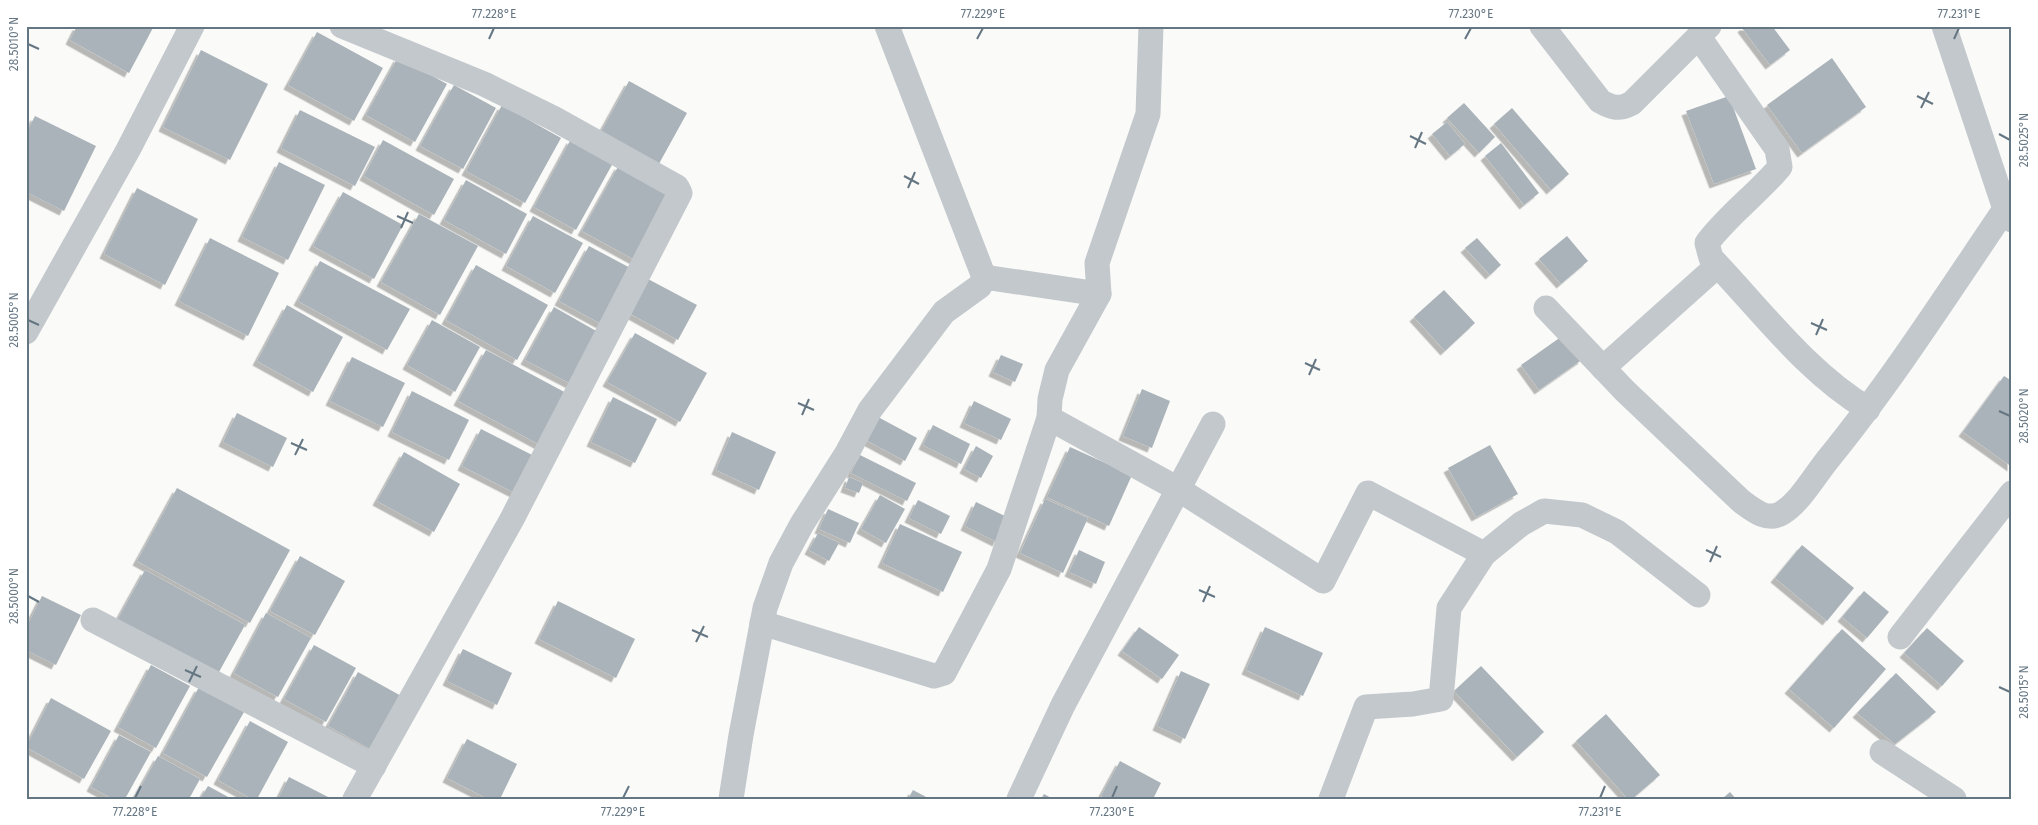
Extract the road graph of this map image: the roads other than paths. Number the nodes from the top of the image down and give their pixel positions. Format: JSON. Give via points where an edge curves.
{"nodes":[{"id":1,"x":192,"y":26,"type":"edge"},
{"id":2,"x":342,"y":26,"type":"edge"},
{"id":3,"x":887,"y":26,"type":"edge"},
{"id":4,"x":1151,"y":26,"type":"edge"},
{"id":5,"x":1542,"y":26,"type":"edge"},
{"id":6,"x":1944,"y":26,"type":"edge"},
{"id":7,"x":1704,"y":32,"type":"edge"},
{"id":8,"x":2008,"y":214,"type":"edge"},
{"id":9,"x":1718,"y":266,"type":"junction"},
{"id":10,"x":984,"y":277,"type":"junction"},
{"id":11,"x":1099,"y":294,"type":"junction"},
{"id":12,"x":1546,"y":308,"type":"dead end"},
{"id":13,"x":26,"y":332,"type":"edge"},
{"id":14,"x":1603,"y":368,"type":"junction"},
{"id":15,"x":1868,"y":409,"type":"junction"},
{"id":16,"x":1049,"y":418,"type":"junction"},
{"id":17,"x":1212,"y":424,"type":"dead end"},
{"id":18,"x":1178,"y":489,"type":"junction"},
{"id":19,"x":2012,"y":493,"type":"edge"},
{"id":20,"x":1484,"y":554,"type":"junction"},
{"id":21,"x":1698,"y":595,"type":"dead end"},
{"id":22,"x":93,"y":620,"type":"dead end"},
{"id":23,"x":762,"y":623,"type":"junction"},
{"id":24,"x":1900,"y":637,"type":"dead end"},
{"id":25,"x":1882,"y":752,"type":"dead end"},
{"id":26,"x":374,"y":766,"type":"junction"},
{"id":27,"x":355,"y":799,"type":"edge"},
{"id":28,"x":732,"y":799,"type":"edge"},
{"id":29,"x":1019,"y":799,"type":"edge"},
{"id":30,"x":1331,"y":799,"type":"edge"},
{"id":31,"x":1954,"y":799,"type":"edge"}],
"edges":[{"from":1,"to":13,"type":"street","via":[[128,150]]},
{"from":2,"to":26,"type":"street","via":[[440,65],[553,118],[677,187],[680,193],[512,519]]},
{"from":3,"to":10,"type":"street"},
{"from":4,"to":11,"type":"street","via":[[1148,114],[1097,263]]},
{"from":5,"to":7,"type":"street","via":[[1600,101],[1611,108],[1622,108],[1632,103]]},
{"from":6,"to":8,"type":"street"},
{"from":7,"to":9,"type":"street","via":[[1776,149],[1780,167],[1707,243],[1710,258]]},
{"from":8,"to":15,"type":"street"},
{"from":9,"to":14,"type":"street"},
{"from":9,"to":15,"type":"street","via":[[1800,354],[1851,399]]},
{"from":10,"to":11,"type":"street"},
{"from":10,"to":23,"type":"street","via":[[980,286],[944,312],[870,410],[781,563],[771,585]]},
{"from":11,"to":16,"type":"street","via":[[1057,370]]},
{"from":12,"to":14,"type":"street"},
{"from":14,"to":15,"type":"street","via":[[1741,502],[1770,517],[1782,513],[1796,498]]},
{"from":16,"to":18,"type":"street"},
{"from":16,"to":23,"type":"street","via":[[999,569],[944,673],[934,676]]},
{"from":17,"to":18,"type":"street"},
{"from":18,"to":20,"type":"street","via":[[1323,581],[1368,493]]},
{"from":18,"to":29,"type":"street","via":[[1063,704]]},
{"from":19,"to":24,"type":"street"},
{"from":20,"to":21,"type":"street","via":[[1521,524],[1544,511],[1582,515],[1617,532]]},
{"from":20,"to":30,"type":"street","via":[[1449,608],[1441,699],[1366,708]]},
{"from":22,"to":26,"type":"street"},
{"from":23,"to":28,"type":"street"},
{"from":25,"to":31,"type":"street"},
{"from":26,"to":27,"type":"street"}]}
